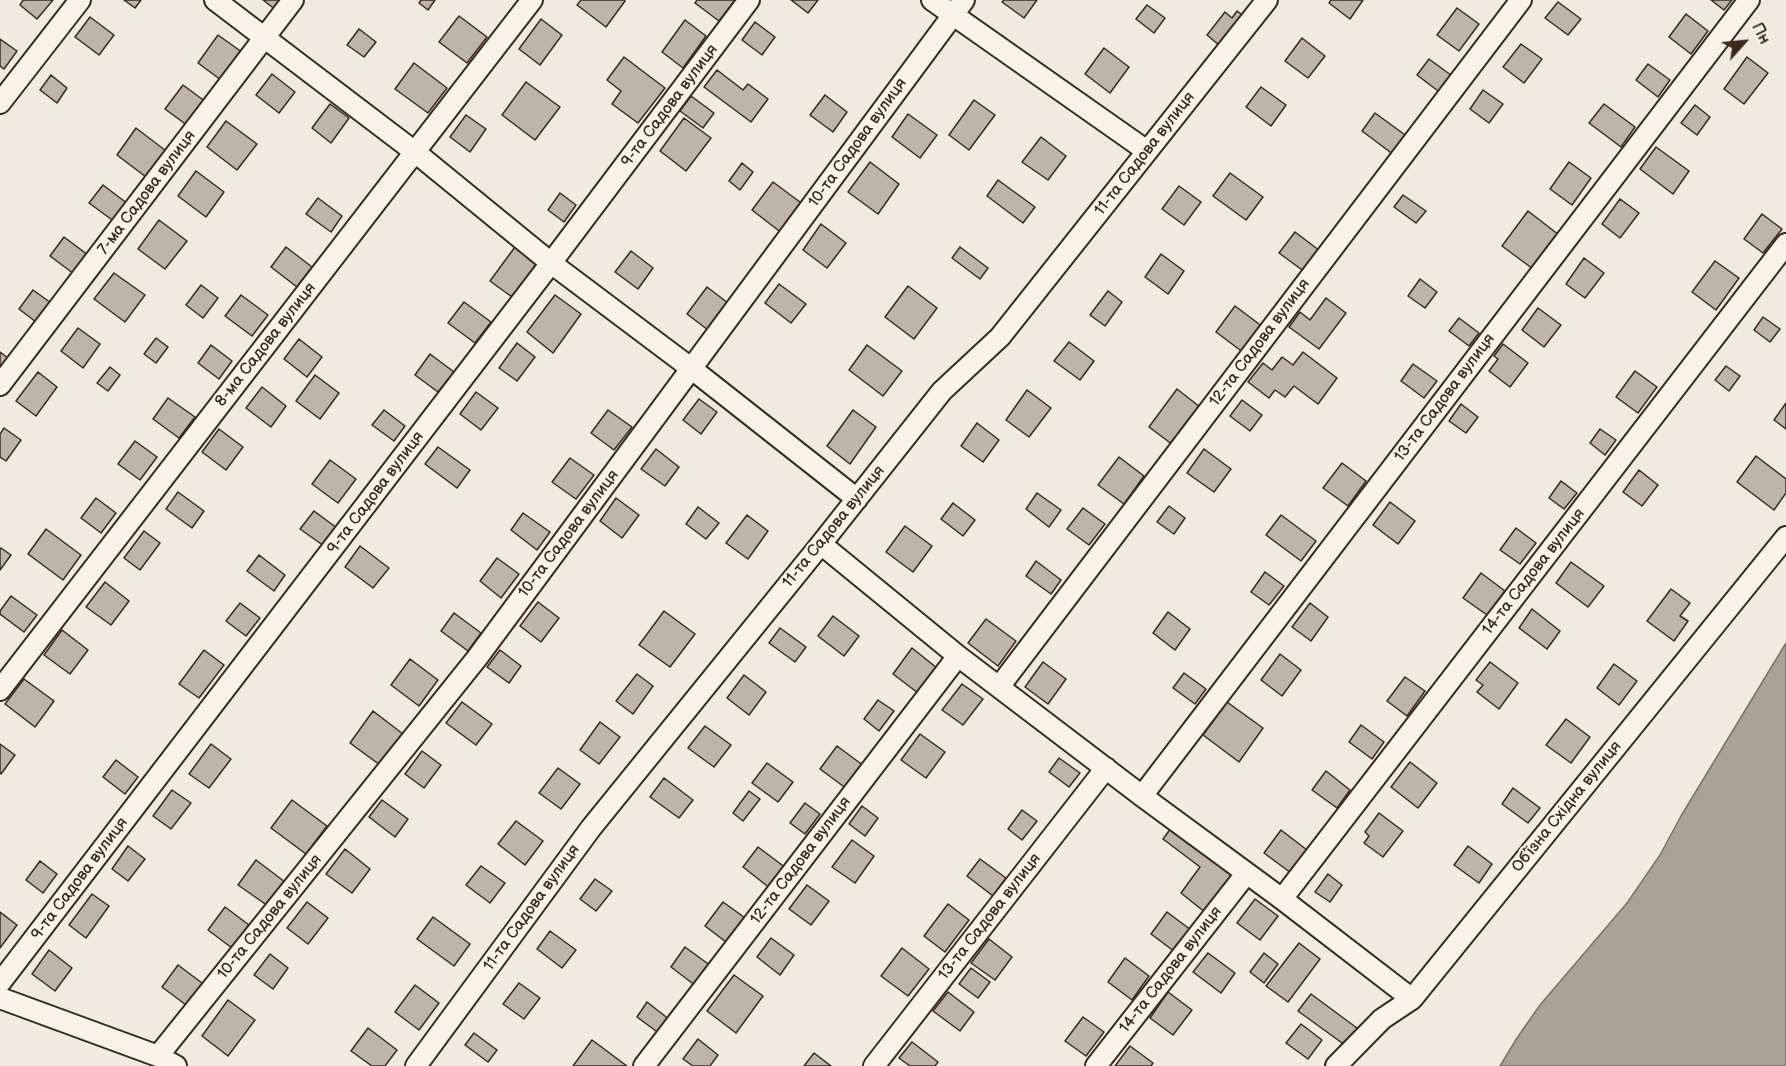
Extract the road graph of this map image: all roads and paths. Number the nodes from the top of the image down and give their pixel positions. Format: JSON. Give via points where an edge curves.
{"nodes":[{"id":1,"x":80,"y":0,"type":"edge"},
{"id":2,"x":214,"y":0,"type":"edge"},
{"id":3,"x":293,"y":0,"type":"edge"},
{"id":4,"x":532,"y":0,"type":"edge"},
{"id":5,"x":749,"y":0,"type":"edge"},
{"id":6,"x":932,"y":0,"type":"edge"},
{"id":7,"x":1267,"y":0,"type":"edge"},
{"id":8,"x":1521,"y":0,"type":"edge"},
{"id":9,"x":1749,"y":0,"type":"edge"},
{"id":10,"x":958,"y":8,"type":"edge"},
{"id":11,"x":264,"y":38,"type":"junction"},
{"id":12,"x":0,"y":103,"type":"edge"},
{"id":13,"x":1147,"y":151,"type":"junction"},
{"id":14,"x":415,"y":152,"type":"junction"},
{"id":15,"x":1786,"y":244,"type":"edge"},
{"id":16,"x":551,"y":263,"type":"junction"},
{"id":17,"x":692,"y":369,"type":"junction"},
{"id":18,"x":0,"y":385,"type":"edge"},
{"id":19,"x":857,"y":499,"type":"junction"},
{"id":20,"x":1786,"y":537,"type":"edge"},
{"id":21,"x":821,"y":544,"type":"junction"},
{"id":22,"x":958,"y":656,"type":"junction"},
{"id":23,"x":999,"y":687,"type":"junction"},
{"id":24,"x":0,"y":690,"type":"edge"},
{"id":25,"x":1106,"y":768,"type":"junction"},
{"id":26,"x":1142,"y":796,"type":"junction"},
{"id":27,"x":1246,"y":873,"type":"junction"},
{"id":28,"x":1282,"y":899,"type":"junction"},
{"id":29,"x":0,"y":983,"type":"edge"},
{"id":30,"x":0,"y":998,"type":"edge"},
{"id":31,"x":1412,"y":999,"type":"junction"},
{"id":32,"x":158,"y":1056,"type":"junction"},
{"id":33,"x":176,"y":1066,"type":"edge"},
{"id":34,"x":416,"y":1066,"type":"edge"},
{"id":35,"x":644,"y":1066,"type":"edge"},
{"id":36,"x":874,"y":1066,"type":"edge"},
{"id":37,"x":1096,"y":1066,"type":"edge"},
{"id":38,"x":1336,"y":1066,"type":"edge"}],
"edges":[{"from":1,"to":12,"type":"street"},
{"from":2,"to":11,"type":"street"},
{"from":3,"to":11,"type":"street","name":"7-ма Садова вулиця"},
{"from":4,"to":14,"type":"street","name":"8-ма Садова вулиця"},
{"from":5,"to":16,"type":"street","name":"9-та Садова вулиця"},
{"from":6,"to":10,"type":"street"},
{"from":7,"to":13,"type":"street","name":"11-та Садова вулиця"},
{"from":8,"to":23,"type":"street","name":"12-та Садова вулиця"},
{"from":9,"to":26,"type":"street","name":"13-та Садова вулиця"},
{"from":10,"to":13,"type":"street"},
{"from":10,"to":17,"type":"street","name":"10-та Садова вулиця"},
{"from":11,"to":14,"type":"street"},
{"from":11,"to":18,"type":"street","name":"7-ма Садова вулиця"},
{"from":13,"to":19,"type":"street","name":"11-та Садова вулиця","via":[[1000,338],[942,391]]},
{"from":14,"to":16,"type":"street"},
{"from":14,"to":24,"type":"street","name":"8-ма Садова вулиця"},
{"from":15,"to":28,"type":"street","name":"14-та Садова вулиця"},
{"from":16,"to":17,"type":"street"},
{"from":16,"to":29,"type":"street","name":"9-та Садова вулиця"},
{"from":17,"to":19,"type":"street"},
{"from":17,"to":32,"type":"street","name":"10-та Садова вулиця","via":[[477,658]]},
{"from":19,"to":21,"type":"street","name":"11-та Садова вулиця"},
{"from":20,"to":31,"type":"street","name":"Обʼїзна Східна вулиця"},
{"from":21,"to":22,"type":"street"},
{"from":21,"to":34,"type":"street","name":"11-та Садова вулиця","via":[[591,828]]},
{"from":22,"to":23,"type":"street"},
{"from":22,"to":35,"type":"street","name":"12-та Садова вулиця"},
{"from":23,"to":25,"type":"street"},
{"from":25,"to":26,"type":"street"},
{"from":25,"to":36,"type":"street","name":"13-та Садова вулиця"},
{"from":26,"to":27,"type":"street"},
{"from":27,"to":28,"type":"street"},
{"from":27,"to":37,"type":"street","name":"14-та Садова вулиця"},
{"from":28,"to":31,"type":"street"},
{"from":30,"to":32,"type":"street"},
{"from":31,"to":38,"type":"street","name":"Обʼїзна Східна вулиця","via":[[1382,1019]]},
{"from":32,"to":33,"type":"street"}]}
